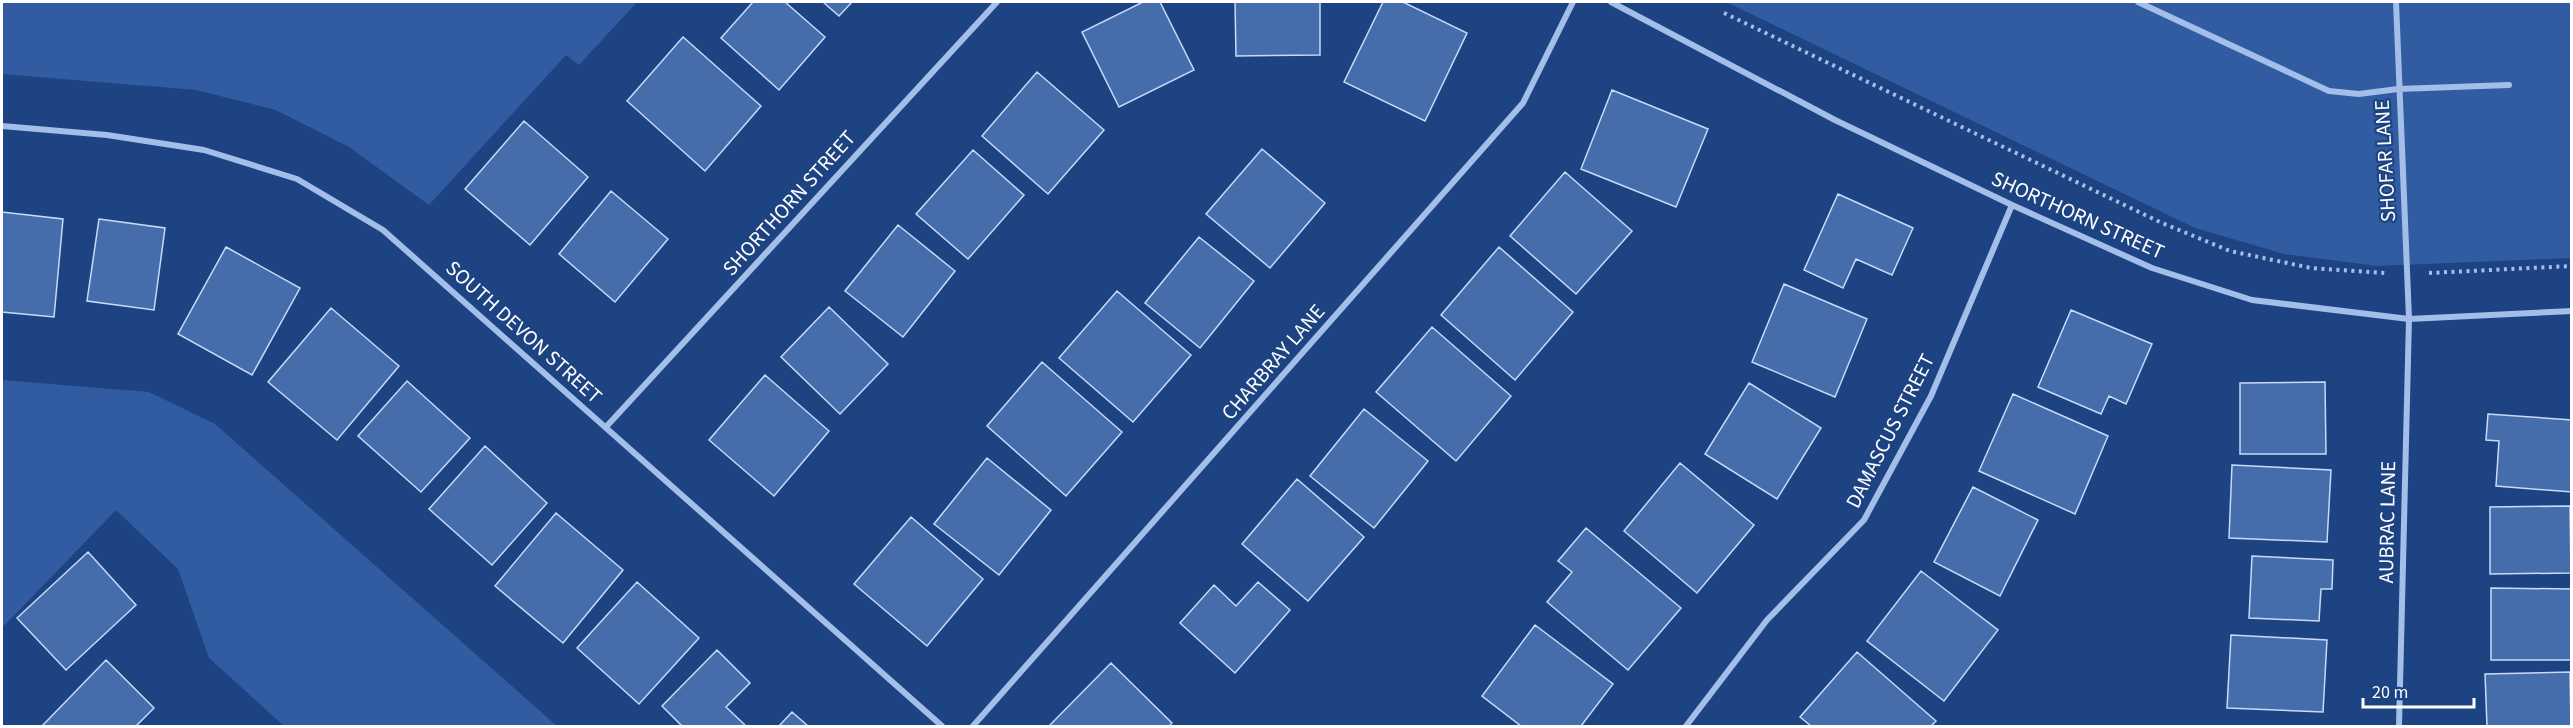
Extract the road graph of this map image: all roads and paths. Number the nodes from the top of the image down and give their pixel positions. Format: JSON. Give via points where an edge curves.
{"nodes":[{"id":1,"x":997,"y":2,"type":"edge"},
{"id":2,"x":1573,"y":2,"type":"edge"},
{"id":3,"x":1611,"y":2,"type":"edge"},
{"id":4,"x":2139,"y":2,"type":"edge"},
{"id":5,"x":2396,"y":2,"type":"edge"},
{"id":6,"x":1724,"y":13,"type":"dead end"},
{"id":7,"x":2509,"y":85,"type":"dead end"},
{"id":8,"x":2398,"y":89,"type":"junction"},
{"id":9,"x":2,"y":126,"type":"edge"},
{"id":10,"x":2012,"y":205,"type":"junction"},
{"id":11,"x":2571,"y":266,"type":"edge"},
{"id":12,"x":2407,"y":274,"type":"junction"},
{"id":13,"x":2571,"y":311,"type":"edge"},
{"id":14,"x":2409,"y":319,"type":"junction"},
{"id":15,"x":606,"y":427,"type":"junction"},
{"id":16,"x":942,"y":726,"type":"edge"},
{"id":17,"x":973,"y":726,"type":"edge"},
{"id":18,"x":1686,"y":726,"type":"edge"},
{"id":19,"x":2399,"y":726,"type":"edge"}],
"edges":[{"from":1,"to":15,"type":"street","name":"SHORTHORN STREET"},
{"from":2,"to":17,"type":"street","name":"CHARBRAY LANE","via":[[1523,103]]},
{"from":3,"to":10,"type":"street","name":"SHORTHORN STREET","via":[[1835,120]]},
{"from":4,"to":8,"type":"street","via":[[2329,92],[2359,94]]},
{"from":5,"to":8,"type":"street","name":"SHOFAR LANE"},
{"from":6,"to":12,"type":"path","via":[[2230,251],[2311,268]]},
{"from":7,"to":8,"type":"street"},
{"from":8,"to":12,"type":"street","name":"SHOFAR LANE"},
{"from":9,"to":15,"type":"street","name":"SOUTH DEVON STREET","via":[[107,135],[204,150],[297,179],[383,230]]},
{"from":10,"to":14,"type":"street","name":"SHORTHORN STREET","via":[[2152,268],[2252,300]]},
{"from":10,"to":18,"type":"street","name":"DAMASCUS STREET","via":[[1931,396],[1864,520],[1767,620]]},
{"from":11,"to":12,"type":"path"},
{"from":12,"to":14,"type":"street","name":"SHOFAR LANE"},
{"from":13,"to":14,"type":"street","name":"SHORTHORN STREET"},
{"from":14,"to":19,"type":"street","name":"AUBRAC LANE"},
{"from":15,"to":16,"type":"street","name":"SOUTH DEVON STREET"}]}
